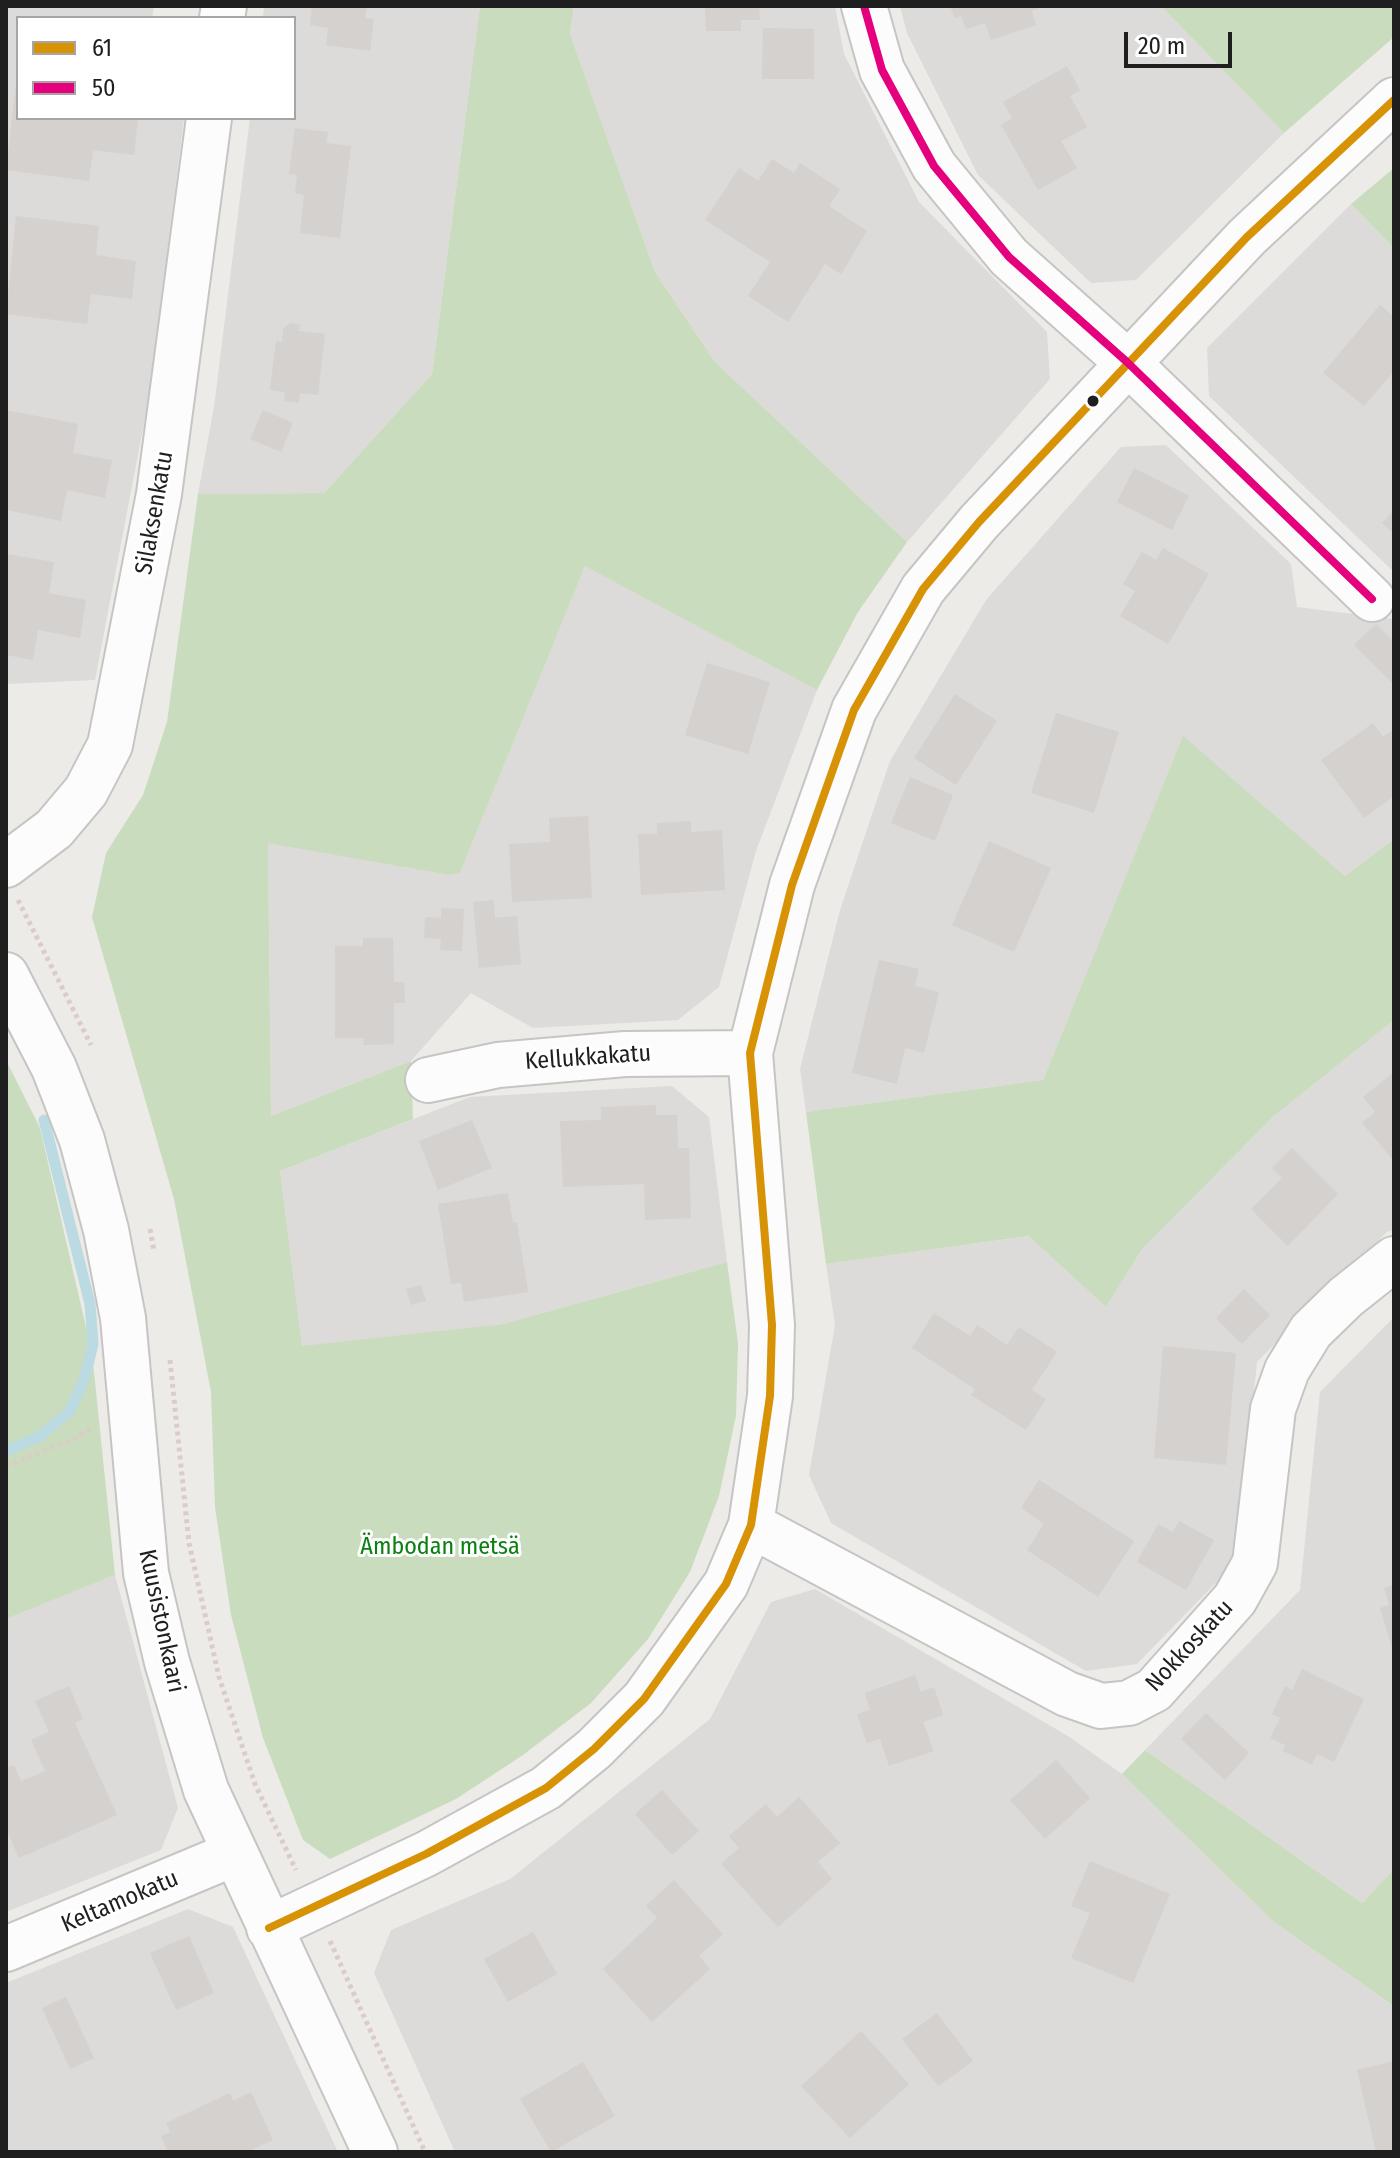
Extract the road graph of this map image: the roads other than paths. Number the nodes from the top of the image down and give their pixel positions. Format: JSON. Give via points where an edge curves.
{"nodes":[{"id":1,"x":864,"y":6,"type":"edge"},
{"id":2,"x":1394,"y":100,"type":"edge"},
{"id":3,"x":209,"y":120,"type":"edge"},
{"id":4,"x":1127,"y":362,"type":"junction"},
{"id":5,"x":1372,"y":599,"type":"dead end"},
{"id":6,"x":6,"y":865,"type":"edge"},
{"id":7,"x":6,"y":975,"type":"edge"},
{"id":8,"x":750,"y":1053,"type":"junction"},
{"id":9,"x":428,"y":1080,"type":"dead end"},
{"id":10,"x":1394,"y":1259,"type":"edge"},
{"id":11,"x":751,"y":1525,"type":"junction"},
{"id":12,"x":233,"y":1854,"type":"junction"},
{"id":13,"x":269,"y":1928,"type":"junction"},
{"id":14,"x":6,"y":1949,"type":"edge"},
{"id":15,"x":375,"y":2152,"type":"edge"}],
"edges":[{"from":1,"to":4,"type":"street","via":[[882,70],[934,166],[1009,257]]},
{"from":2,"to":4,"type":"street","via":[[1267,217]]},
{"from":3,"to":6,"type":"street","name":"Silaksenkatu","via":[[172,408],[110,745],[86,791],[54,829]]},
{"from":4,"to":5,"type":"street"},
{"from":4,"to":8,"type":"street","via":[[923,589],[854,710],[792,885]]},
{"from":7,"to":12,"type":"street","name":"Kuusistonkaari","via":[[54,1068],[82,1140],[106,1230],[123,1318],[146,1573],[206,1790]]},
{"from":8,"to":9,"type":"street","name":"Kellukkakatu","via":[[625,1054],[498,1065]]},
{"from":8,"to":11,"type":"street","via":[[772,1325],[770,1396]]},
{"from":10,"to":11,"type":"street","name":"Nokkoskatu","via":[[1311,1331],[1287,1370],[1273,1409],[1255,1563],[1235,1599],[1154,1690],[1129,1703],[1101,1706],[1067,1694]]},
{"from":11,"to":13,"type":"street","via":[[726,1584],[688,1642],[644,1699],[594,1749],[546,1788],[489,1822]]},
{"from":12,"to":13,"type":"street","name":"Kuusistonkaari"},
{"from":12,"to":14,"type":"street","name":"Keltamokatu"},
{"from":13,"to":15,"type":"street","name":"Kuusistonkaari"}]}
